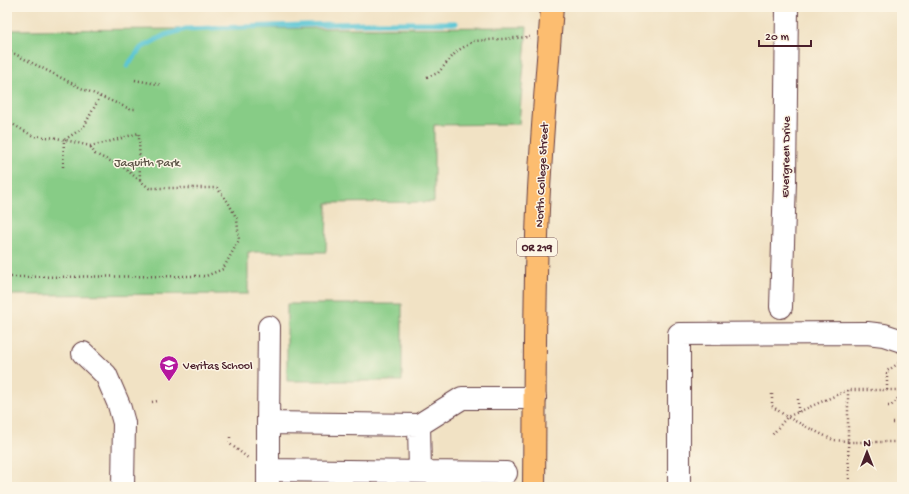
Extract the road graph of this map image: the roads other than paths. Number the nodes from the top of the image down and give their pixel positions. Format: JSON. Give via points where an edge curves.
{"nodes":[{"id":1,"x":552,"y":7,"type":"edge"},
{"id":2,"x":786,"y":7,"type":"edge"},
{"id":3,"x":781,"y":307,"type":"dead end"},
{"id":4,"x":268,"y":327,"type":"dead end"},
{"id":5,"x":902,"y":341,"type":"edge"},
{"id":6,"x":83,"y":353,"type":"dead end"},
{"id":7,"x":535,"y":398,"type":"junction"},
{"id":8,"x":268,"y":423,"type":"junction"},
{"id":9,"x":419,"y":424,"type":"junction"},
{"id":10,"x":420,"y":472,"type":"junction"},
{"id":11,"x":506,"y":473,"type":"dead end"},
{"id":12,"x":268,"y":479,"type":"edge"},
{"id":13,"x":122,"y":487,"type":"edge"},
{"id":14,"x":534,"y":487,"type":"edge"},
{"id":15,"x":680,"y":487,"type":"edge"}],
"edges":[{"from":1,"to":7,"type":"main road","name":"North College Street","number":"OR 219","via":[[538,208]]},
{"from":2,"to":3,"type":"street","name":"Evergreen Drive"},
{"from":4,"to":8,"type":"street"},
{"from":5,"to":15,"type":"street","via":[[867,332],[679,334]]},
{"from":6,"to":13,"type":"street","via":[[106,375],[124,422]]},
{"from":7,"to":9,"type":"street","via":[[462,398]]},
{"from":7,"to":14,"type":"main road","name":"North College Street","number":"OR 219"},
{"from":8,"to":9,"type":"street"},
{"from":8,"to":12,"type":"street"},
{"from":9,"to":10,"type":"street"},
{"from":10,"to":11,"type":"street"},
{"from":10,"to":12,"type":"street"}]}
